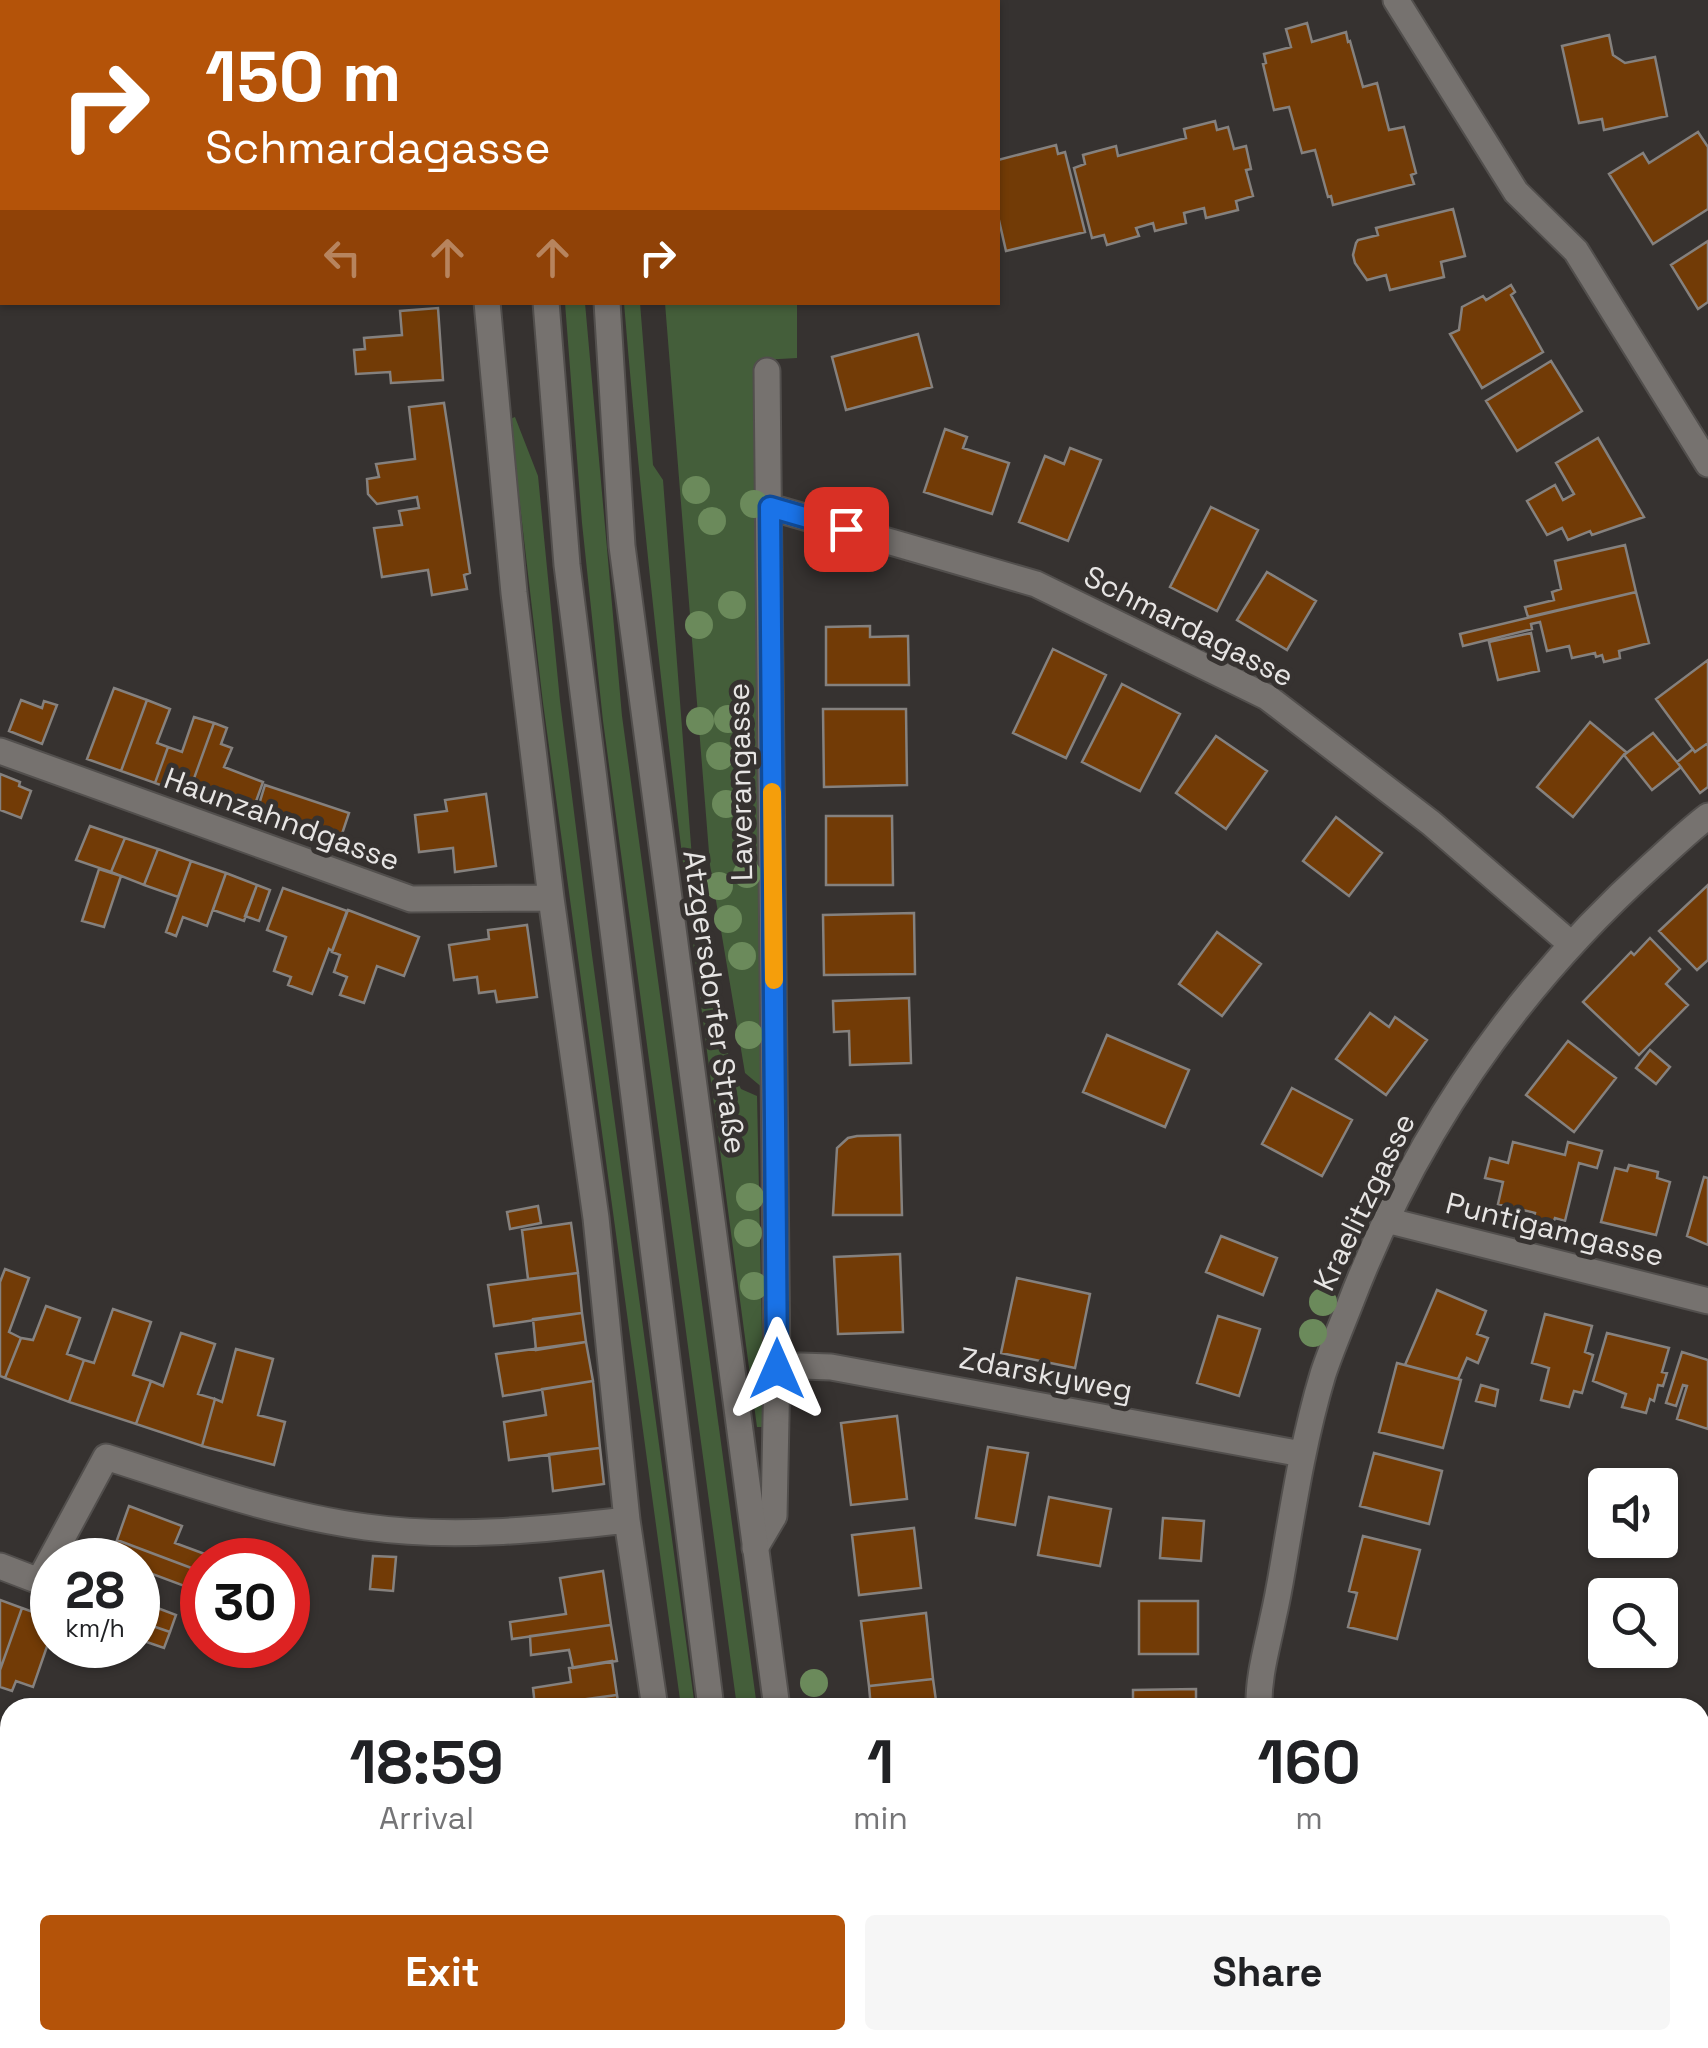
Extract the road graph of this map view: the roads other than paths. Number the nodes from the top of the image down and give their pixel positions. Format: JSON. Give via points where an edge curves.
{"nodes":[{"id":1,"x":1396,"y":0,"type":"edge"},
{"id":2,"x":487,"y":305,"type":"edge"},
{"id":3,"x":546,"y":305,"type":"edge"},
{"id":4,"x":607,"y":305,"type":"edge"},
{"id":5,"x":767,"y":371,"type":"dead end"},
{"id":6,"x":1708,"y":464,"type":"edge"},
{"id":7,"x":770,"y":507,"type":"junction"},
{"id":8,"x":0,"y":752,"type":"edge"},
{"id":9,"x":1708,"y":816,"type":"edge"},
{"id":10,"x":550,"y":898,"type":"junction"},
{"id":11,"x":1571,"y":944,"type":"junction"},
{"id":12,"x":1386,"y":1220,"type":"junction"},
{"id":13,"x":1708,"y":1301,"type":"edge"},
{"id":14,"x":777,"y":1369,"type":"junction"},
{"id":15,"x":1302,"y":1454,"type":"junction"},
{"id":16,"x":627,"y":1520,"type":"junction"},
{"id":17,"x":755,"y":1548,"type":"junction"},
{"id":18,"x":0,"y":1566,"type":"edge"},
{"id":19,"x":654,"y":1698,"type":"edge"},
{"id":20,"x":710,"y":1698,"type":"edge"},
{"id":21,"x":776,"y":1698,"type":"edge"},
{"id":22,"x":1260,"y":1698,"type":"edge"}],
"edges":[{"from":1,"to":6,"type":"street","via":[[1516,192],[1576,250]]},
{"from":2,"to":10,"type":"street"},
{"from":3,"to":20,"type":"street","via":[[567,565]]},
{"from":4,"to":17,"type":"street","name":"Atzgersdorfer Straße","via":[[622,546]]},
{"from":5,"to":7,"type":"street","name":"Laverangasse"},
{"from":7,"to":11,"type":"street","name":"Schmardagasse","via":[[1036,584],[1267,697],[1431,823]]},
{"from":7,"to":14,"type":"street","name":"Laverangasse"},
{"from":8,"to":10,"type":"street","name":"Haunzahndgasse","via":[[410,899]]},
{"from":9,"to":11,"type":"street","name":"Kraelitzgasse"},
{"from":10,"to":16,"type":"street","via":[[596,1218]]},
{"from":11,"to":12,"type":"street","name":"Kraelitzgasse","via":[[1484,1052]]},
{"from":12,"to":13,"type":"street","name":"Puntigamgasse"},
{"from":12,"to":15,"type":"street","name":"Kraelitzgasse","via":[[1324,1371]]},
{"from":14,"to":15,"type":"street","name":"Zdarskyweg","via":[[832,1367]]},
{"from":14,"to":17,"type":"street","name":"Laverangasse","via":[[774,1516]]},
{"from":15,"to":22,"type":"street","name":"Kraelitzgasse"},
{"from":16,"to":18,"type":"street","via":[[517,1532],[367,1528],[267,1507],[106,1457],[39,1581]]},
{"from":16,"to":19,"type":"street"},
{"from":17,"to":21,"type":"street","name":"Atzgersdorfer Straße"}]}
